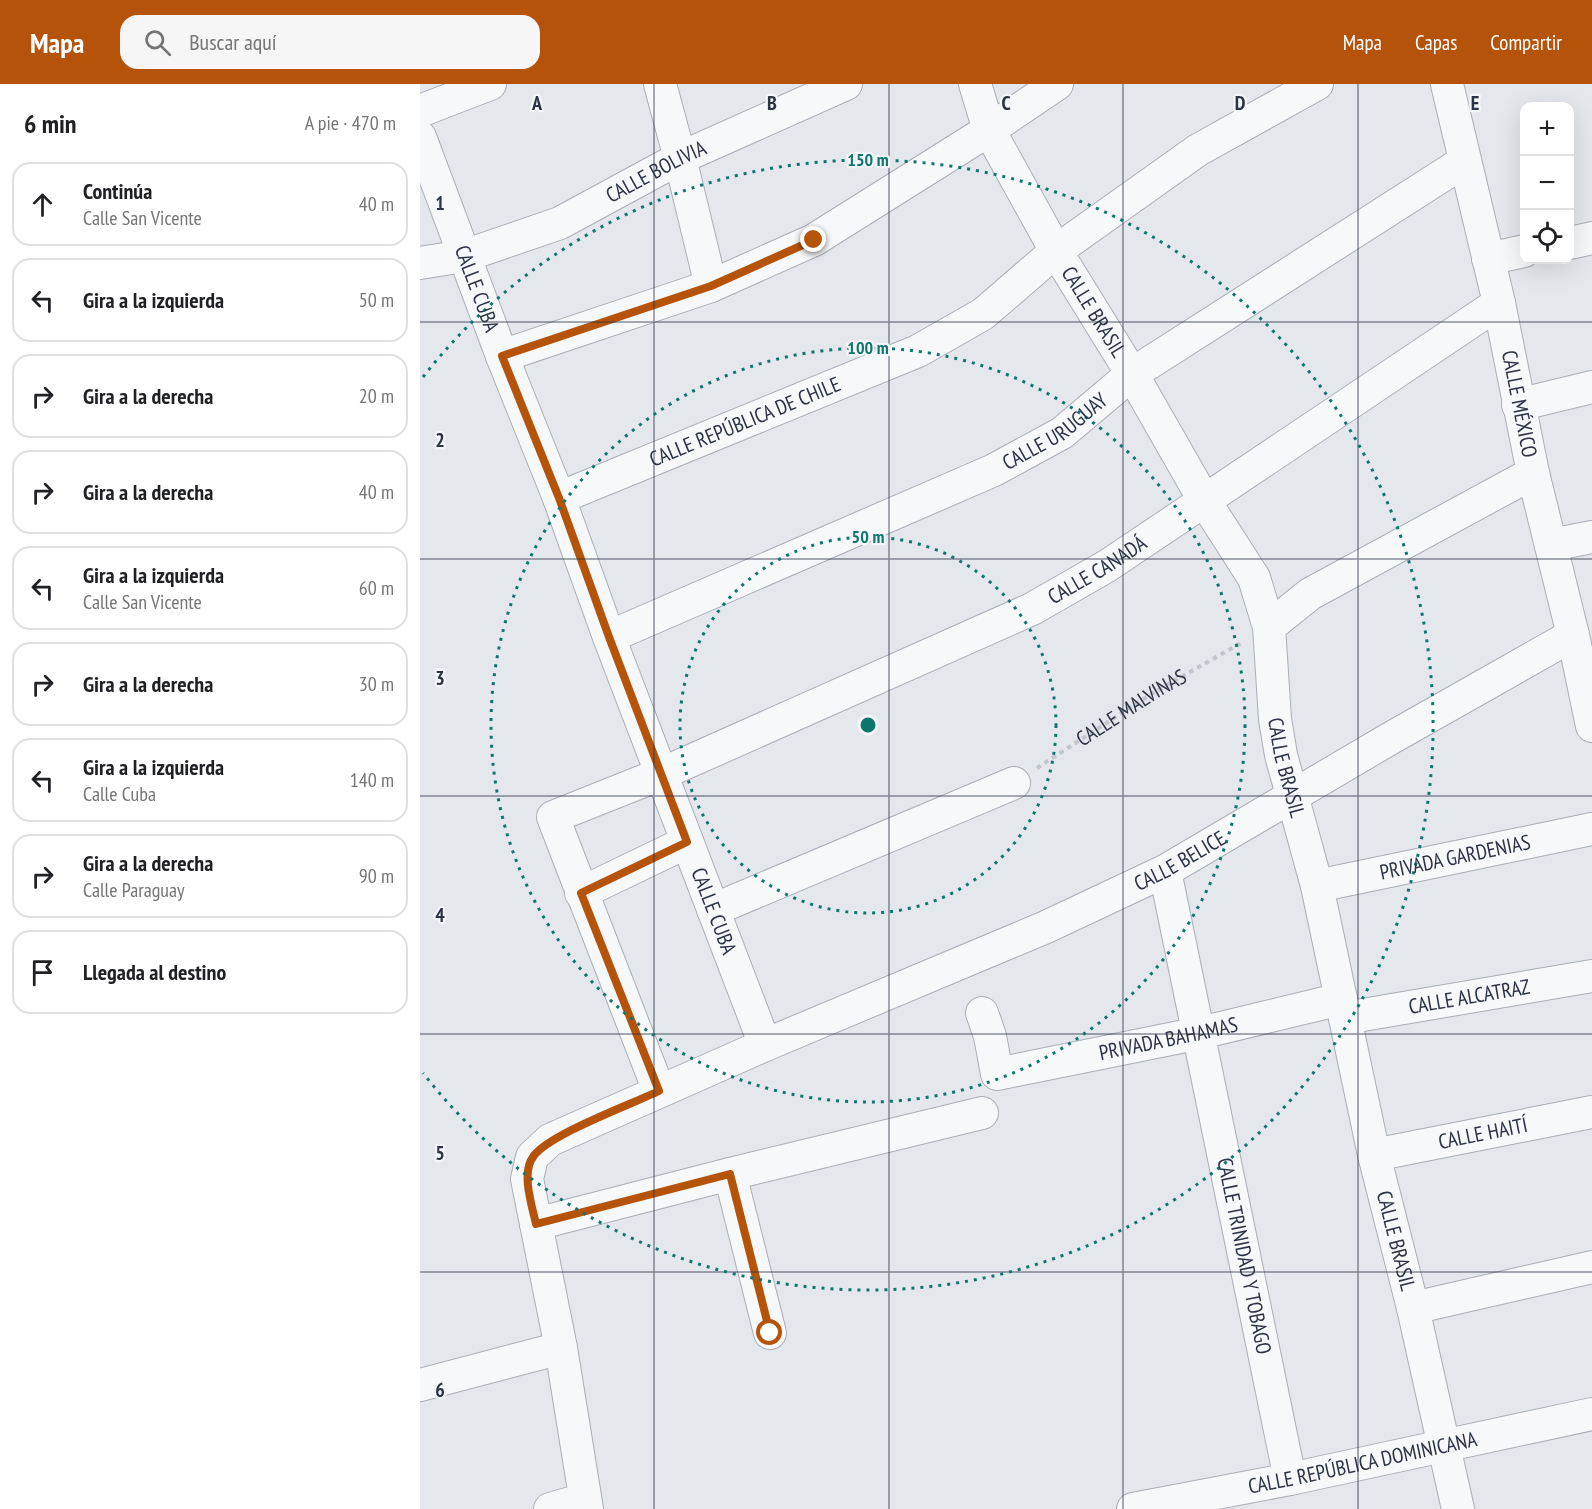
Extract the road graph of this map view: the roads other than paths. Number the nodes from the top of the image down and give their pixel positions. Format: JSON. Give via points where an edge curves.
{"nodes":[{"id":1,"x":490,"y":84,"type":"edge"},
{"id":2,"x":660,"y":84,"type":"edge"},
{"id":3,"x":846,"y":84,"type":"edge"},
{"id":4,"x":975,"y":84,"type":"edge"},
{"id":5,"x":1057,"y":84,"type":"edge"},
{"id":6,"x":1317,"y":84,"type":"edge"},
{"id":7,"x":1447,"y":84,"type":"edge"},
{"id":8,"x":420,"y":111,"type":"edge"},
{"id":9,"x":989,"y":130,"type":"junction"},
{"id":10,"x":420,"y":137,"type":"edge"},
{"id":11,"x":680,"y":158,"type":"junction"},
{"id":12,"x":1466,"y":161,"type":"junction"},
{"id":13,"x":1592,"y":238,"type":"edge"},
{"id":14,"x":1574,"y":242,"type":"edge"},
{"id":15,"x":1056,"y":251,"type":"junction"},
{"id":16,"x":1520,"y":253,"type":"edge"},
{"id":17,"x":464,"y":256,"type":"junction"},
{"id":18,"x":1488,"y":259,"type":"junction"},
{"id":19,"x":420,"y":263,"type":"edge"},
{"id":20,"x":711,"y":286,"type":"junction"},
{"id":21,"x":1499,"y":303,"type":"junction"},
{"id":22,"x":502,"y":356,"type":"junction"},
{"id":23,"x":1132,"y":374,"type":"junction"},
{"id":24,"x":1592,"y":387,"type":"edge"},
{"id":25,"x":1518,"y":405,"type":"junction"},
{"id":26,"x":1533,"y":473,"type":"junction"},
{"id":27,"x":559,"y":498,"type":"junction"},
{"id":28,"x":1204,"y":500,"type":"junction"},
{"id":29,"x":1592,"y":537,"type":"edge"},
{"id":30,"x":1551,"y":545,"type":"junction"},
{"id":31,"x":1269,"y":627,"type":"junction"},
{"id":32,"x":1573,"y":635,"type":"junction"},
{"id":33,"x":609,"y":637,"type":"junction"},
{"id":34,"x":1587,"y":680,"type":"edge"},
{"id":35,"x":1592,"y":726,"type":"edge"},
{"id":36,"x":661,"y":774,"type":"junction"},
{"id":37,"x":1014,"y":783,"type":"road end"},
{"id":38,"x":1292,"y":797,"type":"junction"},
{"id":39,"x":1592,"y":829,"type":"edge"},
{"id":40,"x":687,"y":842,"type":"junction"},
{"id":41,"x":1165,"y":871,"type":"junction"},
{"id":42,"x":1317,"y":886,"type":"junction"},
{"id":43,"x":581,"y":893,"type":"junction"},
{"id":44,"x":713,"y":910,"type":"junction"},
{"id":45,"x":1592,"y":976,"type":"edge"},
{"id":46,"x":1343,"y":1008,"type":"junction"},
{"id":47,"x":982,"y":1013,"type":"dead end"},
{"id":48,"x":1200,"y":1033,"type":"junction"},
{"id":49,"x":765,"y":1045,"type":"junction"},
{"id":50,"x":659,"y":1091,"type":"junction"},
{"id":51,"x":1592,"y":1112,"type":"edge"},
{"id":52,"x":982,"y":1113,"type":"dead end"},
{"id":53,"x":1374,"y":1155,"type":"junction"},
{"id":54,"x":730,"y":1174,"type":"junction"},
{"id":55,"x":536,"y":1224,"type":"junction"},
{"id":56,"x":1592,"y":1268,"type":"edge"},
{"id":57,"x":1413,"y":1308,"type":"junction"},
{"id":58,"x":770,"y":1333,"type":"dead end"},
{"id":59,"x":561,"y":1348,"type":"junction"},
{"id":60,"x":420,"y":1385,"type":"edge"},
{"id":61,"x":1592,"y":1414,"type":"edge"},
{"id":62,"x":1445,"y":1446,"type":"junction"},
{"id":63,"x":1290,"y":1479,"type":"junction"},
{"id":64,"x":586,"y":1504,"type":"edge"},
{"id":65,"x":550,"y":1509,"type":"edge"},
{"id":66,"x":1133,"y":1509,"type":"edge"},
{"id":67,"x":1458,"y":1509,"type":"edge"}],
"edges":[{"from":1,"to":8,"type":"street"},
{"from":2,"to":11,"type":"street"},
{"from":3,"to":11,"type":"street","name":"CALLE BOLIVIA"},
{"from":4,"to":9,"type":"street","name":"CALLE BRASIL"},
{"from":5,"to":9,"type":"street"},
{"from":6,"to":15,"type":"street","name":"CALLE REPÚBLICA DE CHILE","via":[[1198,150]]},
{"from":7,"to":12,"type":"street","name":"CALLE MÉXICO"},
{"from":9,"to":15,"type":"street","name":"CALLE BRASIL"},
{"from":9,"to":20,"type":"street","via":[[814,240]]},
{"from":10,"to":17,"type":"street","name":"CALLE CUBA"},
{"from":11,"to":17,"type":"street","name":"CALLE BOLIVIA","via":[[560,222]]},
{"from":11,"to":20,"type":"street"},
{"from":12,"to":18,"type":"street","name":"CALLE MÉXICO"},
{"from":12,"to":23,"type":"street","name":"CALLE URUGUAY"},
{"from":13,"to":14,"type":"street"},
{"from":15,"to":23,"type":"street","name":"CALLE BRASIL"},
{"from":15,"to":27,"type":"street","name":"CALLE REPÚBLICA DE CHILE","via":[[983,314],[918,351]]},
{"from":16,"to":18,"type":"street"},
{"from":17,"to":19,"type":"street","name":"CALLE BOLIVIA"},
{"from":17,"to":22,"type":"street","name":"CALLE CUBA"},
{"from":18,"to":21,"type":"street","name":"CALLE MÉXICO"},
{"from":20,"to":22,"type":"street"},
{"from":21,"to":25,"type":"street","name":"CALLE MÉXICO"},
{"from":21,"to":28,"type":"street","name":"CALLE CANADÁ"},
{"from":22,"to":27,"type":"street","name":"CALLE CUBA"},
{"from":23,"to":28,"type":"street","name":"CALLE BRASIL"},
{"from":23,"to":33,"type":"street","name":"CALLE URUGUAY","via":[[1062,433],[994,471]]},
{"from":24,"to":25,"type":"street"},
{"from":25,"to":26,"type":"street","name":"CALLE MÉXICO"},
{"from":26,"to":30,"type":"street","name":"CALLE MÉXICO"},
{"from":26,"to":31,"type":"street","via":[[1310,594]]},
{"from":27,"to":33,"type":"street","name":"CALLE CUBA"},
{"from":28,"to":31,"type":"street","name":"CALLE BRASIL","via":[[1254,578]]},
{"from":28,"to":36,"type":"street","name":"CALLE CANADÁ","via":[[1107,566],[1032,609]]},
{"from":29,"to":30,"type":"street"},
{"from":30,"to":32,"type":"street","name":"CALLE MÉXICO"},
{"from":31,"to":38,"type":"street","name":"CALLE BRASIL","via":[[1275,719]]},
{"from":32,"to":34,"type":"street","name":"CALLE MÉXICO"},
{"from":32,"to":38,"type":"street","name":"CALLE BELICE"},
{"from":33,"to":36,"type":"street","name":"CALLE CUBA"},
{"from":34,"to":35,"type":"street","name":"CALLE MÉXICO"},
{"from":36,"to":40,"type":"street","name":"CALLE CUBA"},
{"from":36,"to":43,"type":"street","name":"CALLE CANADÁ","via":[[553,817]]},
{"from":37,"to":44,"type":"street"},
{"from":38,"to":41,"type":"street","name":"CALLE BELICE"},
{"from":38,"to":42,"type":"street","name":"CALLE BRASIL"},
{"from":39,"to":42,"type":"street","name":"PRIVADA GARDENIAS"},
{"from":40,"to":43,"type":"street"},
{"from":40,"to":44,"type":"street","name":"CALLE CUBA"},
{"from":41,"to":48,"type":"street","name":"CALLE TRINIDAD Y TOBAGO"},
{"from":41,"to":49,"type":"street","name":"CALLE BELICE","via":[[1046,927]]},
{"from":42,"to":46,"type":"street","name":"CALLE BRASIL"},
{"from":43,"to":50,"type":"street"},
{"from":44,"to":49,"type":"street","name":"CALLE CUBA"},
{"from":45,"to":46,"type":"street","name":"CALLE ALCATRAZ"},
{"from":46,"to":48,"type":"street","name":"PRIVADA BAHAMAS"},
{"from":46,"to":53,"type":"street","name":"CALLE BRASIL"},
{"from":47,"to":48,"type":"street","name":"PRIVADA BAHAMAS","via":[[997,1074]]},
{"from":48,"to":63,"type":"street","name":"CALLE TRINIDAD Y TOBAGO"},
{"from":49,"to":50,"type":"street","name":"CALLE BELICE"},
{"from":50,"to":55,"type":"street","name":"CALLE BELICE","via":[[550,1140],[532,1157],[527,1179]]},
{"from":51,"to":53,"type":"street","name":"CALLE HAITÍ"},
{"from":52,"to":54,"type":"street"},
{"from":53,"to":57,"type":"street","name":"CALLE BRASIL"},
{"from":54,"to":55,"type":"street"},
{"from":54,"to":58,"type":"street"},
{"from":55,"to":59,"type":"street","name":"CALLE BELICE"},
{"from":56,"to":57,"type":"street"},
{"from":57,"to":62,"type":"street","name":"CALLE BRASIL"},
{"from":59,"to":60,"type":"street"},
{"from":59,"to":64,"type":"street","name":"CALLE BELICE"},
{"from":61,"to":62,"type":"street","name":"CALLE REPÚBLICA DOMINICANA"},
{"from":62,"to":63,"type":"street","name":"CALLE REPÚBLICA DOMINICANA"},
{"from":62,"to":67,"type":"street","name":"CALLE BRASIL"},
{"from":63,"to":66,"type":"street","name":"CALLE REPÚBLICA DOMINICANA"},
{"from":64,"to":65,"type":"street"}]}
